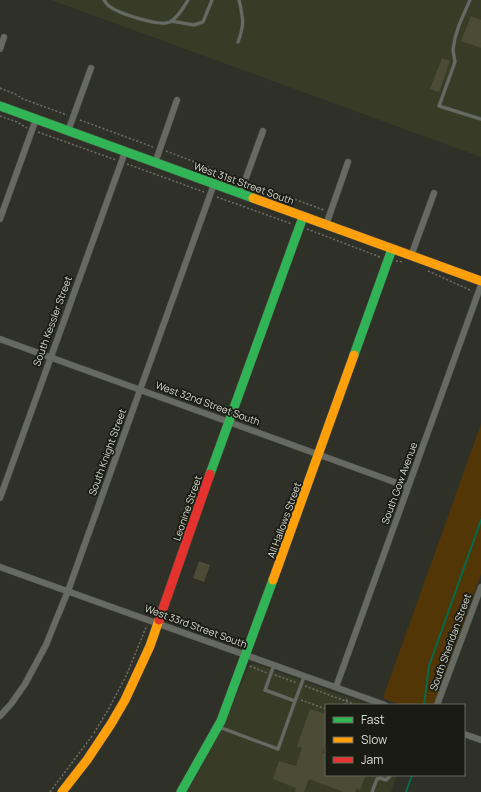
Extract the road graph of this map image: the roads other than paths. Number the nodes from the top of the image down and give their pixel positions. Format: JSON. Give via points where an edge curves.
{"nodes":[{"id":1,"x":104,"y":0,"type":"edge"},
{"id":2,"x":188,"y":0,"type":"edge"},
{"id":3,"x":212,"y":0,"type":"edge"},
{"id":4,"x":238,"y":0,"type":"edge"},
{"id":5,"x":470,"y":0,"type":"edge"},
{"id":6,"x":171,"y":22,"type":"junction"},
{"id":7,"x":4,"y":37,"type":"dead end"},
{"id":8,"x":238,"y":42,"type":"dead end"},
{"id":9,"x":0,"y":49,"type":"edge"},
{"id":10,"x":91,"y":68,"type":"dead end"},
{"id":11,"x":177,"y":100,"type":"dead end"},
{"id":12,"x":0,"y":106,"type":"edge"},
{"id":13,"x":36,"y":119,"type":"junction"},
{"id":14,"x":481,"y":119,"type":"edge"},
{"id":15,"x":68,"y":131,"type":"junction"},
{"id":16,"x":263,"y":131,"type":"dead end"},
{"id":17,"x":125,"y":152,"type":"junction"},
{"id":18,"x":348,"y":162,"type":"dead end"},
{"id":19,"x":155,"y":163,"type":"junction"},
{"id":20,"x":214,"y":184,"type":"junction"},
{"id":21,"x":434,"y":193,"type":"dead end"},
{"id":22,"x":240,"y":194,"type":"junction"},
{"id":23,"x":303,"y":217,"type":"junction"},
{"id":24,"x":0,"y":219,"type":"edge"},
{"id":25,"x":326,"y":225,"type":"junction"},
{"id":26,"x":392,"y":249,"type":"junction"},
{"id":27,"x":409,"y":259,"type":"junction"},
{"id":28,"x":481,"y":281,"type":"edge"},
{"id":29,"x":481,"y":285,"type":"edge"},
{"id":30,"x":0,"y":339,"type":"edge"},
{"id":31,"x":50,"y":357,"type":"junction"},
{"id":32,"x":140,"y":390,"type":"junction"},
{"id":33,"x":229,"y":421,"type":"junction"},
{"id":34,"x":319,"y":455,"type":"junction"},
{"id":35,"x":408,"y":487,"type":"junction"},
{"id":36,"x":0,"y":498,"type":"edge"},
{"id":37,"x":0,"y":567,"type":"edge"},
{"id":38,"x":481,"y":587,"type":"edge"},
{"id":39,"x":68,"y":591,"type":"junction"},
{"id":40,"x":158,"y":623,"type":"junction"},
{"id":41,"x":246,"y":655,"type":"junction"},
{"id":42,"x":274,"y":665,"type":"junction"},
{"id":43,"x":304,"y":676,"type":"junction"},
{"id":44,"x":336,"y":687,"type":"junction"},
{"id":45,"x":296,"y":699,"type":"junction"},
{"id":46,"x":382,"y":704,"type":"edge"},
{"id":47,"x":437,"y":704,"type":"edge"},
{"id":48,"x":0,"y":716,"type":"edge"},
{"id":49,"x":218,"y":726,"type":"junction"},
{"id":50,"x":465,"y":734,"type":"edge"},
{"id":51,"x":481,"y":740,"type":"edge"},
{"id":52,"x":390,"y":776,"type":"edge"},
{"id":53,"x":62,"y":792,"type":"edge"},
{"id":54,"x":181,"y":792,"type":"edge"},
{"id":55,"x":372,"y":792,"type":"edge"}],
"edges":[{"from":1,"to":6,"type":"lane","via":[[115,9],[147,21]]},
{"from":2,"to":6,"type":"lane"},
{"from":3,"to":6,"type":"lane","via":[[203,22],[194,25]]},
{"from":4,"to":8,"type":"lane","via":[[243,20],[243,30]]},
{"from":5,"to":14,"type":"lane","via":[[455,38],[454,62],[439,106]]},
{"from":7,"to":9,"type":"street"},
{"from":10,"to":15,"type":"street"},
{"from":11,"to":19,"type":"street"},
{"from":12,"to":13,"type":"street","name":"West 31st Street South"},
{"from":13,"to":15,"type":"street","name":"West 31st Street South"},
{"from":13,"to":24,"type":"street"},
{"from":15,"to":17,"type":"street","name":"West 31st Street South"},
{"from":16,"to":22,"type":"street"},
{"from":17,"to":19,"type":"street","name":"West 31st Street South"},
{"from":17,"to":31,"type":"street","name":"South Kessler Street"},
{"from":18,"to":25,"type":"street"},
{"from":19,"to":20,"type":"street","name":"West 31st Street South"},
{"from":20,"to":22,"type":"street","name":"West 31st Street South"},
{"from":20,"to":32,"type":"street","name":"South Knight Street"},
{"from":21,"to":27,"type":"street"},
{"from":22,"to":23,"type":"street","name":"West 31st Street South"},
{"from":23,"to":25,"type":"street","name":"West 31st Street South"},
{"from":23,"to":33,"type":"street","name":"Leonine Street"},
{"from":25,"to":26,"type":"street","name":"West 31st Street South"},
{"from":26,"to":27,"type":"street","name":"West 31st Street South"},
{"from":26,"to":34,"type":"street","name":"All Hallows Street"},
{"from":27,"to":28,"type":"street","name":"West 31st Street South"},
{"from":29,"to":35,"type":"street","name":"South Gow Avenue"},
{"from":30,"to":31,"type":"street","name":"West 32nd Street South"},
{"from":31,"to":32,"type":"street","name":"West 32nd Street South"},
{"from":31,"to":36,"type":"street","name":"South Kessler Street"},
{"from":32,"to":33,"type":"street","name":"West 32nd Street South"},
{"from":32,"to":39,"type":"street","name":"South Knight Street"},
{"from":33,"to":34,"type":"street","name":"West 32nd Street South"},
{"from":33,"to":40,"type":"street","name":"Leonine Street"},
{"from":34,"to":35,"type":"street","name":"West 32nd Street South"},
{"from":34,"to":41,"type":"street","name":"All Hallows Street"},
{"from":35,"to":44,"type":"street","name":"South Gow Avenue"},
{"from":37,"to":39,"type":"street","name":"West 33rd Street South"},
{"from":38,"to":47,"type":"street","name":"South Sheridan Street"},
{"from":39,"to":40,"type":"street","name":"West 33rd Street South"},
{"from":39,"to":48,"type":"street","name":"South Knight Street","via":[[32,672]]},
{"from":40,"to":41,"type":"street","name":"West 33rd Street South"},
{"from":40,"to":53,"type":"street","name":"Leonine Street","via":[[125,700],[94,750]]},
{"from":41,"to":42,"type":"street","name":"West 33rd Street South"},
{"from":41,"to":49,"type":"street","name":"All Hallows Street"},
{"from":42,"to":43,"type":"street","name":"West 33rd Street South"},
{"from":42,"to":45,"type":"lane","via":[[265,690]]},
{"from":43,"to":44,"type":"street","name":"West 33rd Street South"},
{"from":43,"to":45,"type":"lane"},
{"from":44,"to":46,"type":"street","name":"West 33rd Street South"},
{"from":45,"to":49,"type":"lane","via":[[278,749]]},
{"from":49,"to":54,"type":"street","name":"All Hallows Street"},
{"from":50,"to":51,"type":"street"},
{"from":52,"to":55,"type":"lane","via":[[386,780],[377,779]]}]}
